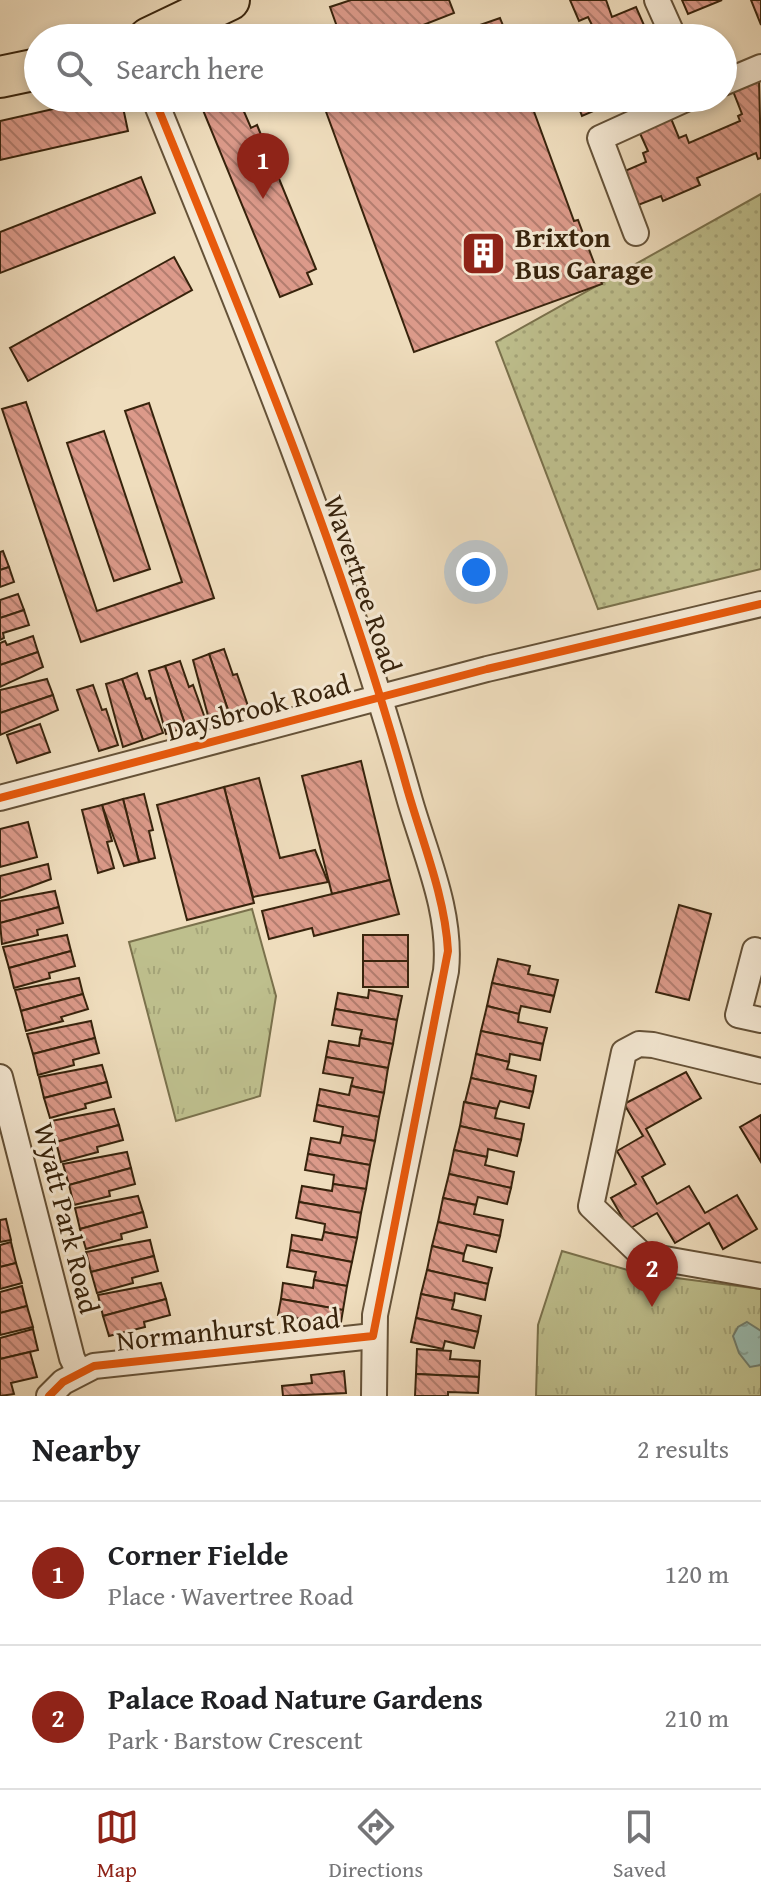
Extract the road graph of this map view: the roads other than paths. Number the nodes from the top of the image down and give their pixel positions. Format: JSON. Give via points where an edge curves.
{"nodes":[{"id":1,"x":229,"y":0,"type":"edge"},
{"id":2,"x":657,"y":0,"type":"edge"},
{"id":3,"x":178,"y":24,"type":"edge"},
{"id":4,"x":668,"y":24,"type":"edge"},
{"id":5,"x":761,"y":67,"type":"edge"},
{"id":6,"x":24,"y":72,"type":"edge"},
{"id":7,"x":0,"y":77,"type":"edge"},
{"id":8,"x":737,"y":77,"type":"edge"},
{"id":9,"x":160,"y":112,"type":"edge"},
{"id":10,"x":657,"y":112,"type":"edge"},
{"id":11,"x":636,"y":233,"type":"dead end"},
{"id":12,"x":761,"y":604,"type":"edge"},
{"id":13,"x":380,"y":698,"type":"junction"},
{"id":14,"x":0,"y":798,"type":"edge"},
{"id":15,"x":755,"y":950,"type":"dead end"},
{"id":16,"x":761,"y":1020,"type":"edge"},
{"id":17,"x":761,"y":1071,"type":"edge"},
{"id":18,"x":0,"y":1077,"type":"edge"},
{"id":19,"x":761,"y":1276,"type":"edge"},
{"id":20,"x":373,"y":1336,"type":"junction"},
{"id":21,"x":79,"y":1372,"type":"junction"},
{"id":22,"x":49,"y":1396,"type":"edge"},
{"id":23,"x":374,"y":1396,"type":"edge"}],
"edges":[{"from":1,"to":3,"type":"highway"},
{"from":2,"to":4,"type":"street"},
{"from":5,"to":8,"type":"street"},
{"from":6,"to":7,"type":"highway"},
{"from":9,"to":13,"type":"street","name":"Wavertree Road","via":[[242,313]]},
{"from":10,"to":11,"type":"street","via":[[600,138]]},
{"from":12,"to":13,"type":"street","name":"Daysbrook Road"},
{"from":13,"to":14,"type":"street","name":"Daysbrook Road"},
{"from":13,"to":20,"type":"street","name":"Wavertree Road","via":[[442,910],[448,951]]},
{"from":15,"to":16,"type":"street","via":[[738,1015]]},
{"from":17,"to":19,"type":"street","via":[[653,1045],[639,1044],[624,1052],[591,1206],[642,1255]]},
{"from":18,"to":21,"type":"street","name":"Wyatt Park Road"},
{"from":20,"to":21,"type":"street","name":"Normanhurst Road","via":[[111,1363]]},
{"from":20,"to":23,"type":"street","name":"Wavertree Road"},
{"from":21,"to":22,"type":"street","name":"Normanhurst Road"}]}
